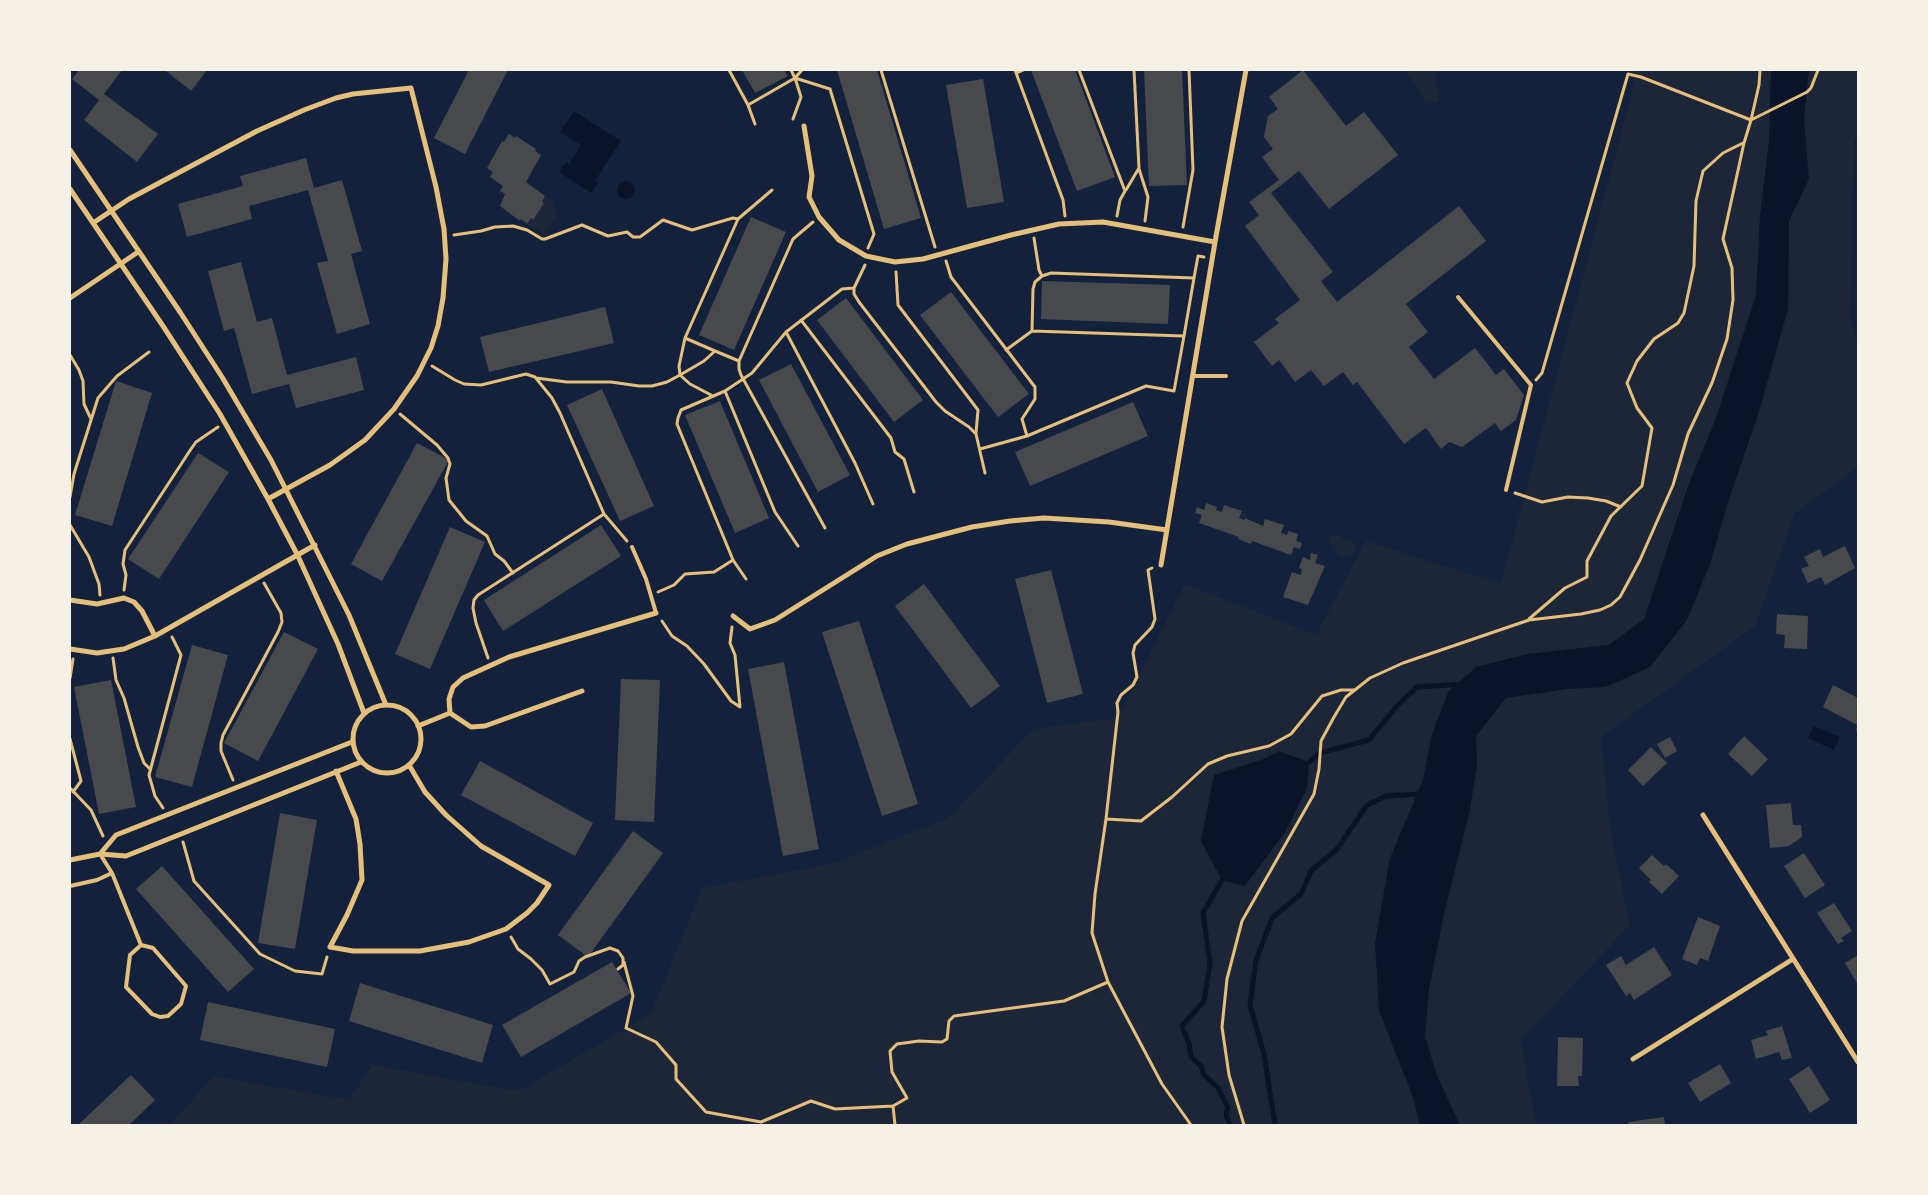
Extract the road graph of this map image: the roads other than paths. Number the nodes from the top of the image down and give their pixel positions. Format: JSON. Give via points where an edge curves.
{"nodes":[{"id":1,"x":1246,"y":70,"type":"edge"},
{"id":2,"x":804,"y":126,"type":"dead end"},
{"id":3,"x":70,"y":150,"type":"edge"},
{"id":4,"x":70,"y":189,"type":"edge"},
{"id":5,"x":110,"y":211,"type":"junction"},
{"id":6,"x":93,"y":223,"type":"junction"},
{"id":7,"x":1215,"y":242,"type":"junction"},
{"id":8,"x":138,"y":252,"type":"junction"},
{"id":9,"x":121,"y":263,"type":"junction"},
{"id":10,"x":70,"y":298,"type":"edge"},
{"id":11,"x":1458,"y":298,"type":"dead end"},
{"id":12,"x":1194,"y":376,"type":"junction"},
{"id":13,"x":1226,"y":376,"type":"dead end"},
{"id":14,"x":287,"y":489,"type":"junction"},
{"id":15,"x":1506,"y":490,"type":"road end"},
{"id":16,"x":268,"y":499,"type":"junction"},
{"id":17,"x":1167,"y":530,"type":"junction"},
{"id":18,"x":315,"y":545,"type":"junction"},
{"id":19,"x":632,"y":547,"type":"road end"},
{"id":20,"x":297,"y":554,"type":"junction"},
{"id":21,"x":1161,"y":565,"type":"road end"},
{"id":22,"x":70,"y":600,"type":"edge"},
{"id":23,"x":656,"y":613,"type":"joint"},
{"id":24,"x":733,"y":616,"type":"dead end"},
{"id":25,"x":155,"y":636,"type":"junction"},
{"id":26,"x":72,"y":649,"type":"edge"},
{"id":27,"x":582,"y":691,"type":"dead end"},
{"id":28,"x":386,"y":705,"type":"junction"},
{"id":29,"x":364,"y":713,"type":"junction"},
{"id":30,"x":450,"y":713,"type":"junction"},
{"id":31,"x":418,"y":726,"type":"junction"},
{"id":32,"x":352,"y":742,"type":"junction"},
{"id":33,"x":361,"y":762,"type":"junction"},
{"id":34,"x":409,"y":765,"type":"junction"},
{"id":35,"x":336,"y":772,"type":"junction"},
{"id":36,"x":1703,"y":814,"type":"dead end"},
{"id":37,"x":100,"y":854,"type":"junction"},
{"id":38,"x":70,"y":860,"type":"edge"},
{"id":39,"x":112,"y":873,"type":"junction"},
{"id":40,"x":70,"y":886,"type":"edge"},
{"id":41,"x":141,"y":944,"type":"junction"},
{"id":42,"x":1793,"y":959,"type":"junction"},
{"id":43,"x":1633,"y":1059,"type":"dead end"},
{"id":44,"x":1858,"y":1062,"type":"edge"}],
"edges":[{"from":1,"to":7,"type":"street"},
{"from":2,"to":7,"type":"street","via":[[812,176],[809,197],[819,217],[839,240],[868,256],[895,262],[923,259],[1033,230],[1103,222]]},
{"from":3,"to":5,"type":"street"},
{"from":4,"to":6,"type":"street"},
{"from":5,"to":6,"type":"street"},
{"from":5,"to":8,"type":"street"},
{"from":5,"to":14,"type":"street","via":[[258,131],[304,110],[359,92],[411,88],[445,236],[443,298],[438,326],[425,362],[394,409],[365,440],[330,465]]},
{"from":6,"to":9,"type":"street"},
{"from":7,"to":12,"type":"street"},
{"from":8,"to":9,"type":"street"},
{"from":8,"to":14,"type":"street","via":[[222,377]]},
{"from":9,"to":10,"type":"street"},
{"from":9,"to":16,"type":"street","via":[[225,423]]},
{"from":11,"to":15,"type":"lane","via":[[1531,385]]},
{"from":12,"to":13,"type":"lane"},
{"from":12,"to":17,"type":"street"},
{"from":14,"to":16,"type":"street"},
{"from":14,"to":18,"type":"street"},
{"from":16,"to":20,"type":"street"},
{"from":17,"to":21,"type":"street"},
{"from":17,"to":24,"type":"street","via":[[1044,518],[972,527],[907,544],[877,556],[775,620],[750,629]]},
{"from":18,"to":20,"type":"street"},
{"from":18,"to":28,"type":"street"},
{"from":19,"to":23,"type":"lane"},
{"from":20,"to":25,"type":"street"},
{"from":20,"to":29,"type":"street","via":[[338,644]]},
{"from":22,"to":25,"type":"street","via":[[100,603],[124,598],[134,602]]},
{"from":23,"to":30,"type":"street","via":[[509,657],[463,678],[453,687]]},
{"from":25,"to":26,"type":"street","via":[[124,649],[98,653]]},
{"from":27,"to":30,"type":"street","via":[[485,726],[471,727]]},
{"from":28,"to":29,"type":"street","via":[[373,707]]},
{"from":28,"to":31,"type":"street","via":[[404,709]]},
{"from":29,"to":32,"type":"street","via":[[357,721]]},
{"from":30,"to":31,"type":"street"},
{"from":31,"to":34,"type":"street","via":[[420,747]]},
{"from":32,"to":33,"type":"street"},
{"from":32,"to":37,"type":"street","via":[[116,835]]},
{"from":33,"to":34,"type":"street","via":[[379,772],[390,773]]},
{"from":33,"to":35,"type":"street"},
{"from":34,"to":35,"type":"street","via":[[425,792],[481,846],[548,885],[537,903],[506,929],[469,942],[420,951],[353,951],[330,947],[362,880],[356,819]]},
{"from":35,"to":37,"type":"street","via":[[126,856]]},
{"from":36,"to":42,"type":"street"},
{"from":37,"to":38,"type":"street"},
{"from":37,"to":39,"type":"lane"},
{"from":39,"to":40,"type":"lane"},
{"from":39,"to":41,"type":"lane"},
{"from":41,"to":41,"type":"lane","via":[[130,955],[126,987],[152,1014],[168,1016],[181,1004],[186,986],[153,948]]},
{"from":42,"to":43,"type":"street"},
{"from":42,"to":44,"type":"street"}]}
